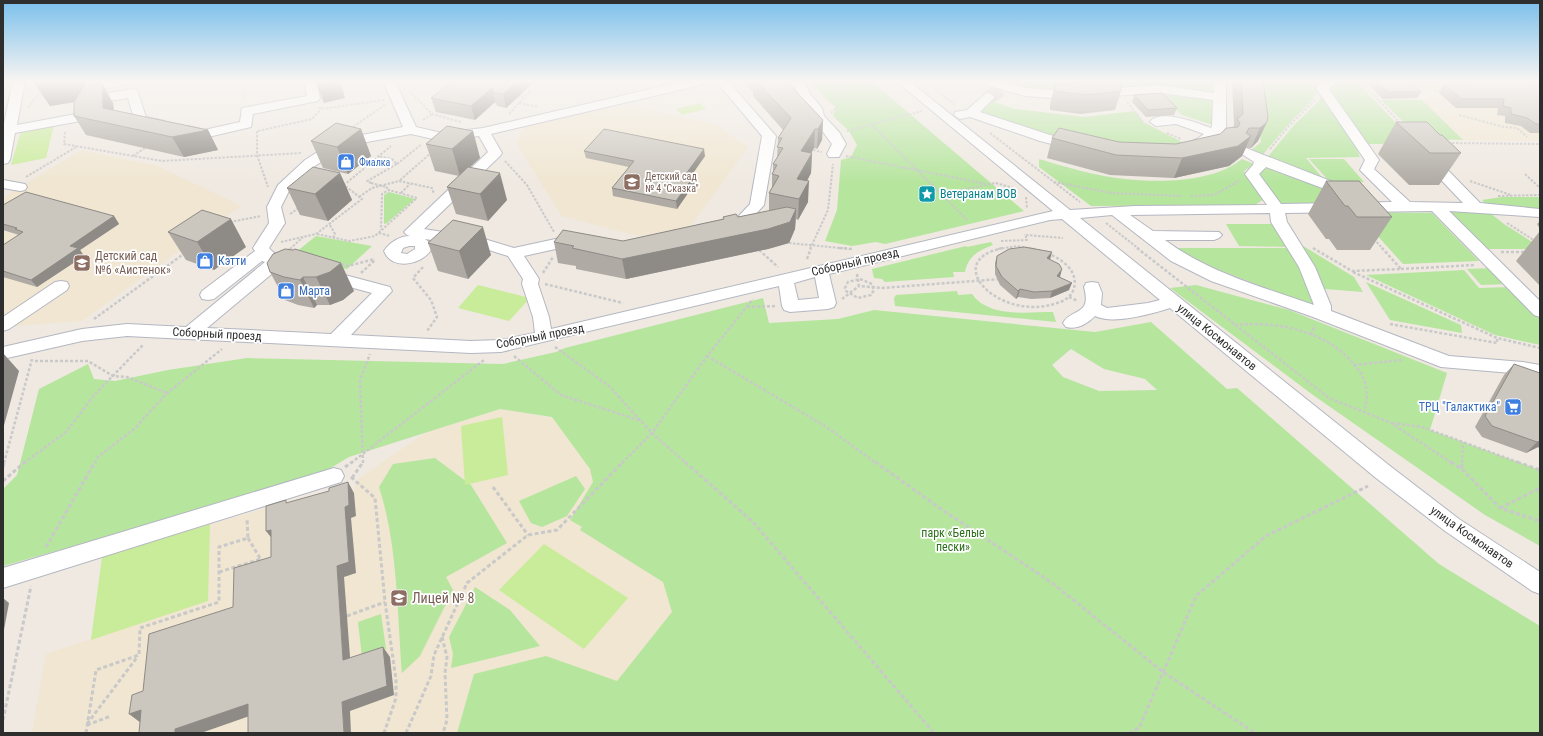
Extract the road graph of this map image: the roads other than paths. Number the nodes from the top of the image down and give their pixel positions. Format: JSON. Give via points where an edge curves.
{"nodes":[{"id":1,"x":11,"y":115,"type":"edge"},
{"id":2,"x":82,"y":115,"type":"edge"},
{"id":3,"x":139,"y":115,"type":"edge"},
{"id":4,"x":259,"y":115,"type":"edge"},
{"id":5,"x":404,"y":115,"type":"edge"},
{"id":6,"x":554,"y":115,"type":"edge"},
{"id":7,"x":751,"y":115,"type":"edge"},
{"id":8,"x":817,"y":115,"type":"edge"},
{"id":9,"x":944,"y":115,"type":"edge"},
{"id":10,"x":963,"y":115,"type":"edge"},
{"id":11,"x":972,"y":115,"type":"edge"},
{"id":12,"x":1219,"y":115,"type":"edge"},
{"id":13,"x":1345,"y":115,"type":"edge"},
{"id":14,"x":948,"y":119,"type":"junction"},
{"id":15,"x":1156,"y":122,"type":"dead end"},
{"id":16,"x":8,"y":130,"type":"junction"},
{"id":17,"x":411,"y":130,"type":"junction"},
{"id":18,"x":483,"y":132,"type":"junction"},
{"id":19,"x":1210,"y":136,"type":"junction"},
{"id":20,"x":1223,"y":143,"type":"edge"},
{"id":21,"x":1365,"y":148,"type":"junction"},
{"id":22,"x":1381,"y":148,"type":"dead end"},
{"id":23,"x":1420,"y":149,"type":"edge"},
{"id":24,"x":1089,"y":150,"type":"edge"},
{"id":25,"x":1246,"y":152,"type":"edge"},
{"id":26,"x":1175,"y":153,"type":"edge"},
{"id":27,"x":834,"y":154,"type":"road end"},
{"id":28,"x":3,"y":160,"type":"edge"},
{"id":29,"x":1261,"y":160,"type":"junction"},
{"id":30,"x":1387,"y":206,"type":"junction"},
{"id":31,"x":1406,"y":206,"type":"junction"},
{"id":32,"x":1436,"y":206,"type":"junction"},
{"id":33,"x":1474,"y":206,"type":"junction"},
{"id":34,"x":1277,"y":209,"type":"junction"},
{"id":35,"x":1540,"y":213,"type":"edge"},
{"id":36,"x":1066,"y":214,"type":"junction"},
{"id":37,"x":1110,"y":216,"type":"junction"},
{"id":38,"x":713,"y":235,"type":"edge"},
{"id":39,"x":1214,"y":235,"type":"dead end"},
{"id":40,"x":1149,"y":236,"type":"junction"},
{"id":41,"x":592,"y":248,"type":"edge"},
{"id":42,"x":514,"y":252,"type":"junction"},
{"id":43,"x":270,"y":256,"type":"junction"},
{"id":44,"x":820,"y":271,"type":"junction"},
{"id":45,"x":781,"y":273,"type":"junction"},
{"id":46,"x":60,"y":286,"type":"dead end"},
{"id":47,"x":1092,"y":287,"type":"dead end"},
{"id":48,"x":208,"y":295,"type":"dead end"},
{"id":49,"x":1174,"y":301,"type":"junction"},
{"id":50,"x":1092,"y":308,"type":"junction"},
{"id":51,"x":1540,"y":311,"type":"edge"},
{"id":52,"x":1318,"y":321,"type":"junction"},
{"id":53,"x":1072,"y":323,"type":"dead end"},
{"id":54,"x":3,"y":325,"type":"edge"},
{"id":55,"x":190,"y":333,"type":"junction"},
{"id":56,"x":544,"y":337,"type":"junction"},
{"id":57,"x":334,"y":341,"type":"junction"},
{"id":58,"x":3,"y":353,"type":"edge"},
{"id":59,"x":1540,"y":372,"type":"edge"},
{"id":60,"x":343,"y":477,"type":"road end"},
{"id":61,"x":3,"y":578,"type":"edge"},
{"id":62,"x":1540,"y":584,"type":"edge"}],
"edges":[{"from":1,"to":16,"type":"street"},
{"from":2,"to":16,"type":"street"},
{"from":3,"to":4,"type":"street","via":[[140,119],[204,134]]},
{"from":5,"to":17,"type":"street"},
{"from":6,"to":18,"type":"street"},
{"from":7,"to":38,"type":"street","via":[[769,136],[757,205],[741,222]]},
{"from":8,"to":27,"type":"street","via":[[834,134],[838,144]]},
{"from":9,"to":14,"type":"street","name":"улица Космонавтов"},
{"from":10,"to":14,"type":"street"},
{"from":11,"to":24,"type":"street"},
{"from":12,"to":19,"type":"street","via":[[1219,127]]},
{"from":13,"to":21,"type":"street"},
{"from":14,"to":36,"type":"street","name":"улица Космонавтов"},
{"from":15,"to":19,"type":"street","via":[[1177,120]]},
{"from":16,"to":28,"type":"street"},
{"from":17,"to":18,"type":"street","via":[[450,136]]},
{"from":17,"to":43,"type":"street","via":[[341,143],[310,163],[285,185],[274,207],[282,214],[277,224]]},
{"from":18,"to":42,"type":"street","via":[[495,153],[401,236],[481,243]]},
{"from":19,"to":20,"type":"street"},
{"from":19,"to":26,"type":"street","via":[[1195,148]]},
{"from":21,"to":22,"type":"street"},
{"from":21,"to":31,"type":"street","via":[[1372,160],[1367,170]]},
{"from":23,"to":33,"type":"street"},
{"from":25,"to":29,"type":"street"},
{"from":29,"to":30,"type":"street"},
{"from":29,"to":34,"type":"street","via":[[1260,166],[1252,174]]},
{"from":30,"to":31,"type":"street","name":"Соборный проезд"},
{"from":30,"to":34,"type":"street","name":"Соборный проезд"},
{"from":31,"to":32,"type":"street","name":"Соборный проезд"},
{"from":32,"to":33,"type":"street","name":"Соборный проезд"},
{"from":32,"to":51,"type":"street"},
{"from":33,"to":35,"type":"street","name":"Соборный проезд"},
{"from":34,"to":37,"type":"street","name":"Соборный проезд","via":[[1188,203]]},
{"from":34,"to":52,"type":"street","via":[[1279,222],[1315,284],[1323,306]]},
{"from":36,"to":37,"type":"street","name":"Соборный проезд"},
{"from":36,"to":44,"type":"street","name":"Соборный проезд"},
{"from":36,"to":49,"type":"street","name":"улица Космонавтов"},
{"from":37,"to":40,"type":"street"},
{"from":39,"to":40,"type":"street"},
{"from":40,"to":52,"type":"street","via":[[1196,268]]},
{"from":41,"to":42,"type":"street","via":[[560,243]]},
{"from":42,"to":56,"type":"street","via":[[531,279],[530,284],[541,317]]},
{"from":43,"to":48,"type":"street"},
{"from":43,"to":55,"type":"street"},
{"from":43,"to":57,"type":"street","via":[[311,271],[384,291]]},
{"from":44,"to":45,"type":"street","name":"Соборный проезд"},
{"from":44,"to":45,"type":"street","via":[[824,277],[828,303],[790,306],[788,288]]},
{"from":45,"to":56,"type":"street","name":"Соборный проезд"},
{"from":46,"to":54,"type":"street"},
{"from":47,"to":50,"type":"street"},
{"from":49,"to":50,"type":"street","via":[[1149,309],[1105,314]]},
{"from":49,"to":62,"type":"street","name":"улица Космонавтов","via":[[1383,472],[1452,525]]},
{"from":50,"to":53,"type":"street","via":[[1086,317]]},
{"from":52,"to":59,"type":"street","via":[[1447,362],[1523,368]]},
{"from":55,"to":57,"type":"street","name":"Соборный проезд"},
{"from":55,"to":58,"type":"street","name":"Соборный проезд","via":[[127,330],[82,335]]},
{"from":56,"to":57,"type":"street","name":"Соборный проезд","via":[[496,351],[471,347]]},
{"from":60,"to":61,"type":"street"}]}
